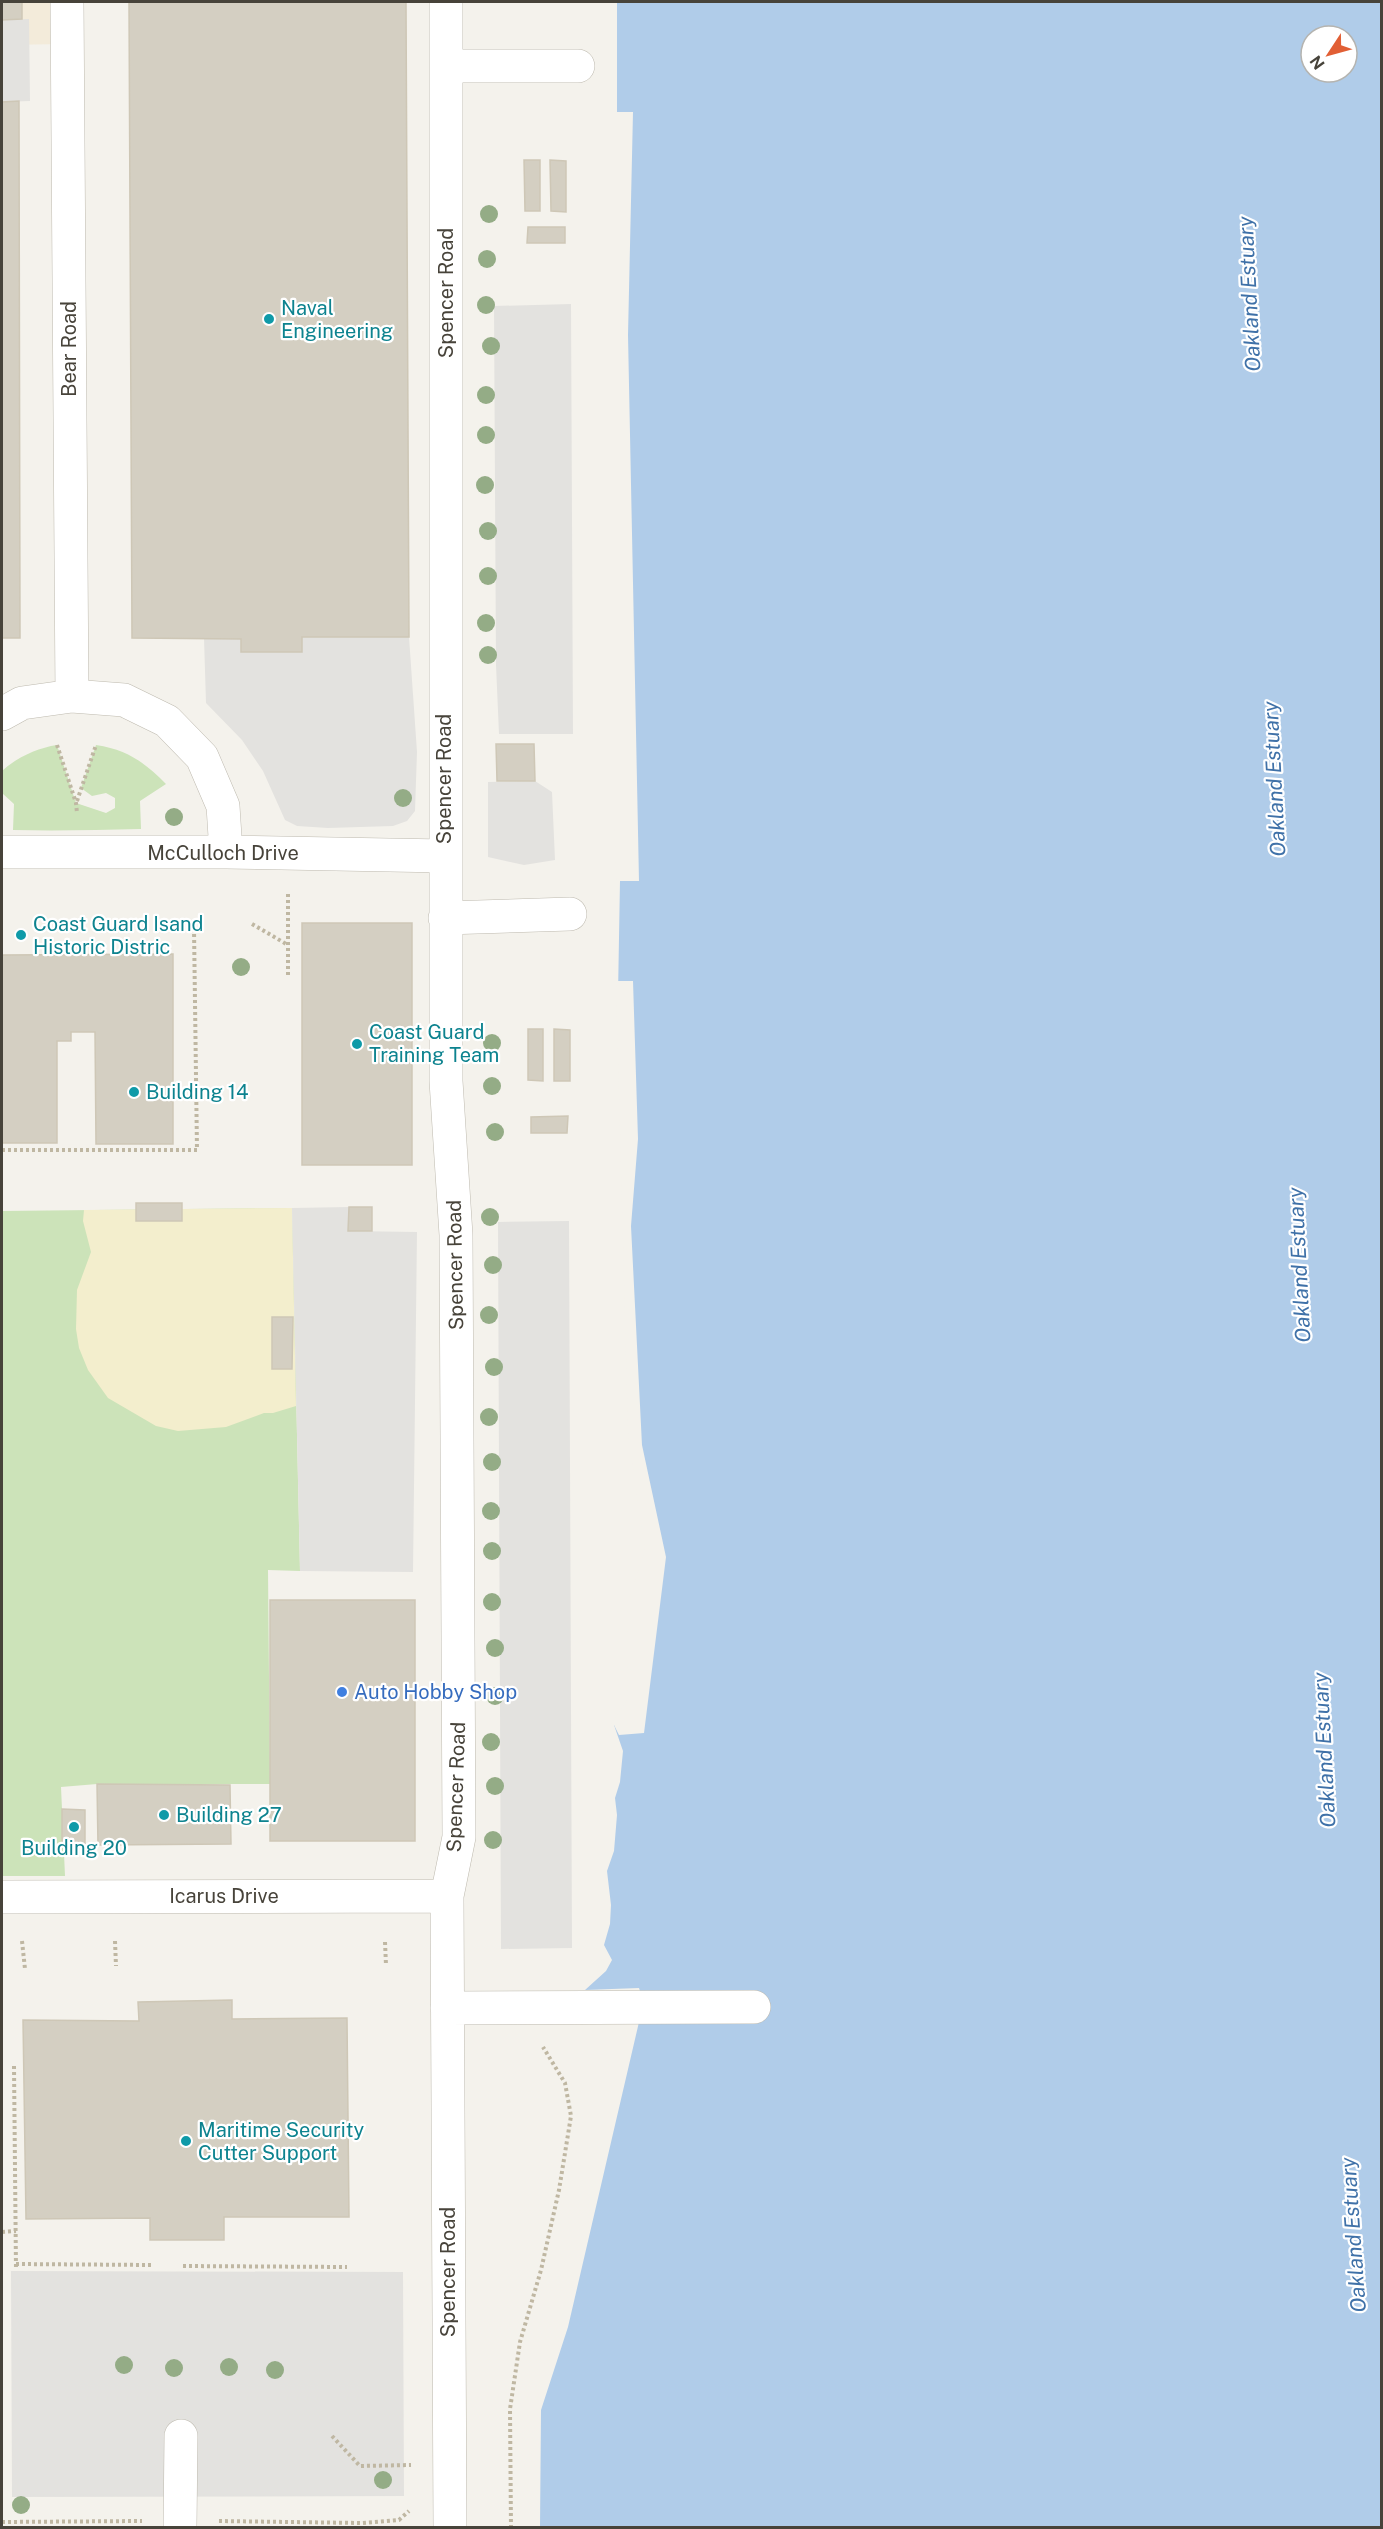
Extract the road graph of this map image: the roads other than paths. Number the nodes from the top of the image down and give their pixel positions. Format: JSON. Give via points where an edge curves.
{"nodes":[{"id":1,"x":67,"y":2,"type":"edge"},
{"id":2,"x":446,"y":2,"type":"edge"},
{"id":3,"x":447,"y":66,"type":"junction"},
{"id":4,"x":578,"y":66,"type":"dead end"},
{"id":5,"x":72,"y":696,"type":"junction"},
{"id":6,"x":2,"y":714,"type":"edge"},
{"id":7,"x":2,"y":852,"type":"edge"},
{"id":8,"x":226,"y":852,"type":"junction"},
{"id":9,"x":444,"y":856,"type":"junction"},
{"id":10,"x":570,"y":914,"type":"dead end"},
{"id":11,"x":445,"y":918,"type":"junction"},
{"id":12,"x":447,"y":1896,"type":"junction"},
{"id":13,"x":2,"y":1897,"type":"edge"},
{"id":14,"x":754,"y":2007,"type":"dead end"},
{"id":15,"x":447,"y":2008,"type":"junction"},
{"id":16,"x":182,"y":2436,"type":"dead end"},
{"id":17,"x":180,"y":2524,"type":"edge"},
{"id":18,"x":450,"y":2528,"type":"edge"}],
"edges":[{"from":1,"to":5,"type":"lane","name":"Bear Road"},
{"from":2,"to":3,"type":"lane","name":"Spencer Road"},
{"from":3,"to":4,"type":"lane"},
{"from":3,"to":9,"type":"lane","name":"Spencer Road"},
{"from":5,"to":6,"type":"lane","via":[[22,703]]},
{"from":5,"to":8,"type":"lane","via":[[124,700],[167,721],[202,757],[224,806]]},
{"from":7,"to":8,"type":"lane","name":"McCulloch Drive"},
{"from":8,"to":9,"type":"lane","name":"McCulloch Drive"},
{"from":9,"to":11,"type":"lane","name":"Spencer Road"},
{"from":10,"to":11,"type":"lane"},
{"from":11,"to":12,"type":"lane","name":"Spencer Road","via":[[446,1081],[456,1235],[459,1837]]},
{"from":12,"to":13,"type":"lane","name":"Icarus Drive"},
{"from":12,"to":15,"type":"lane","name":"Spencer Road"},
{"from":14,"to":15,"type":"lane"},
{"from":15,"to":18,"type":"lane","name":"Spencer Road"},
{"from":16,"to":17,"type":"lane"}]}
